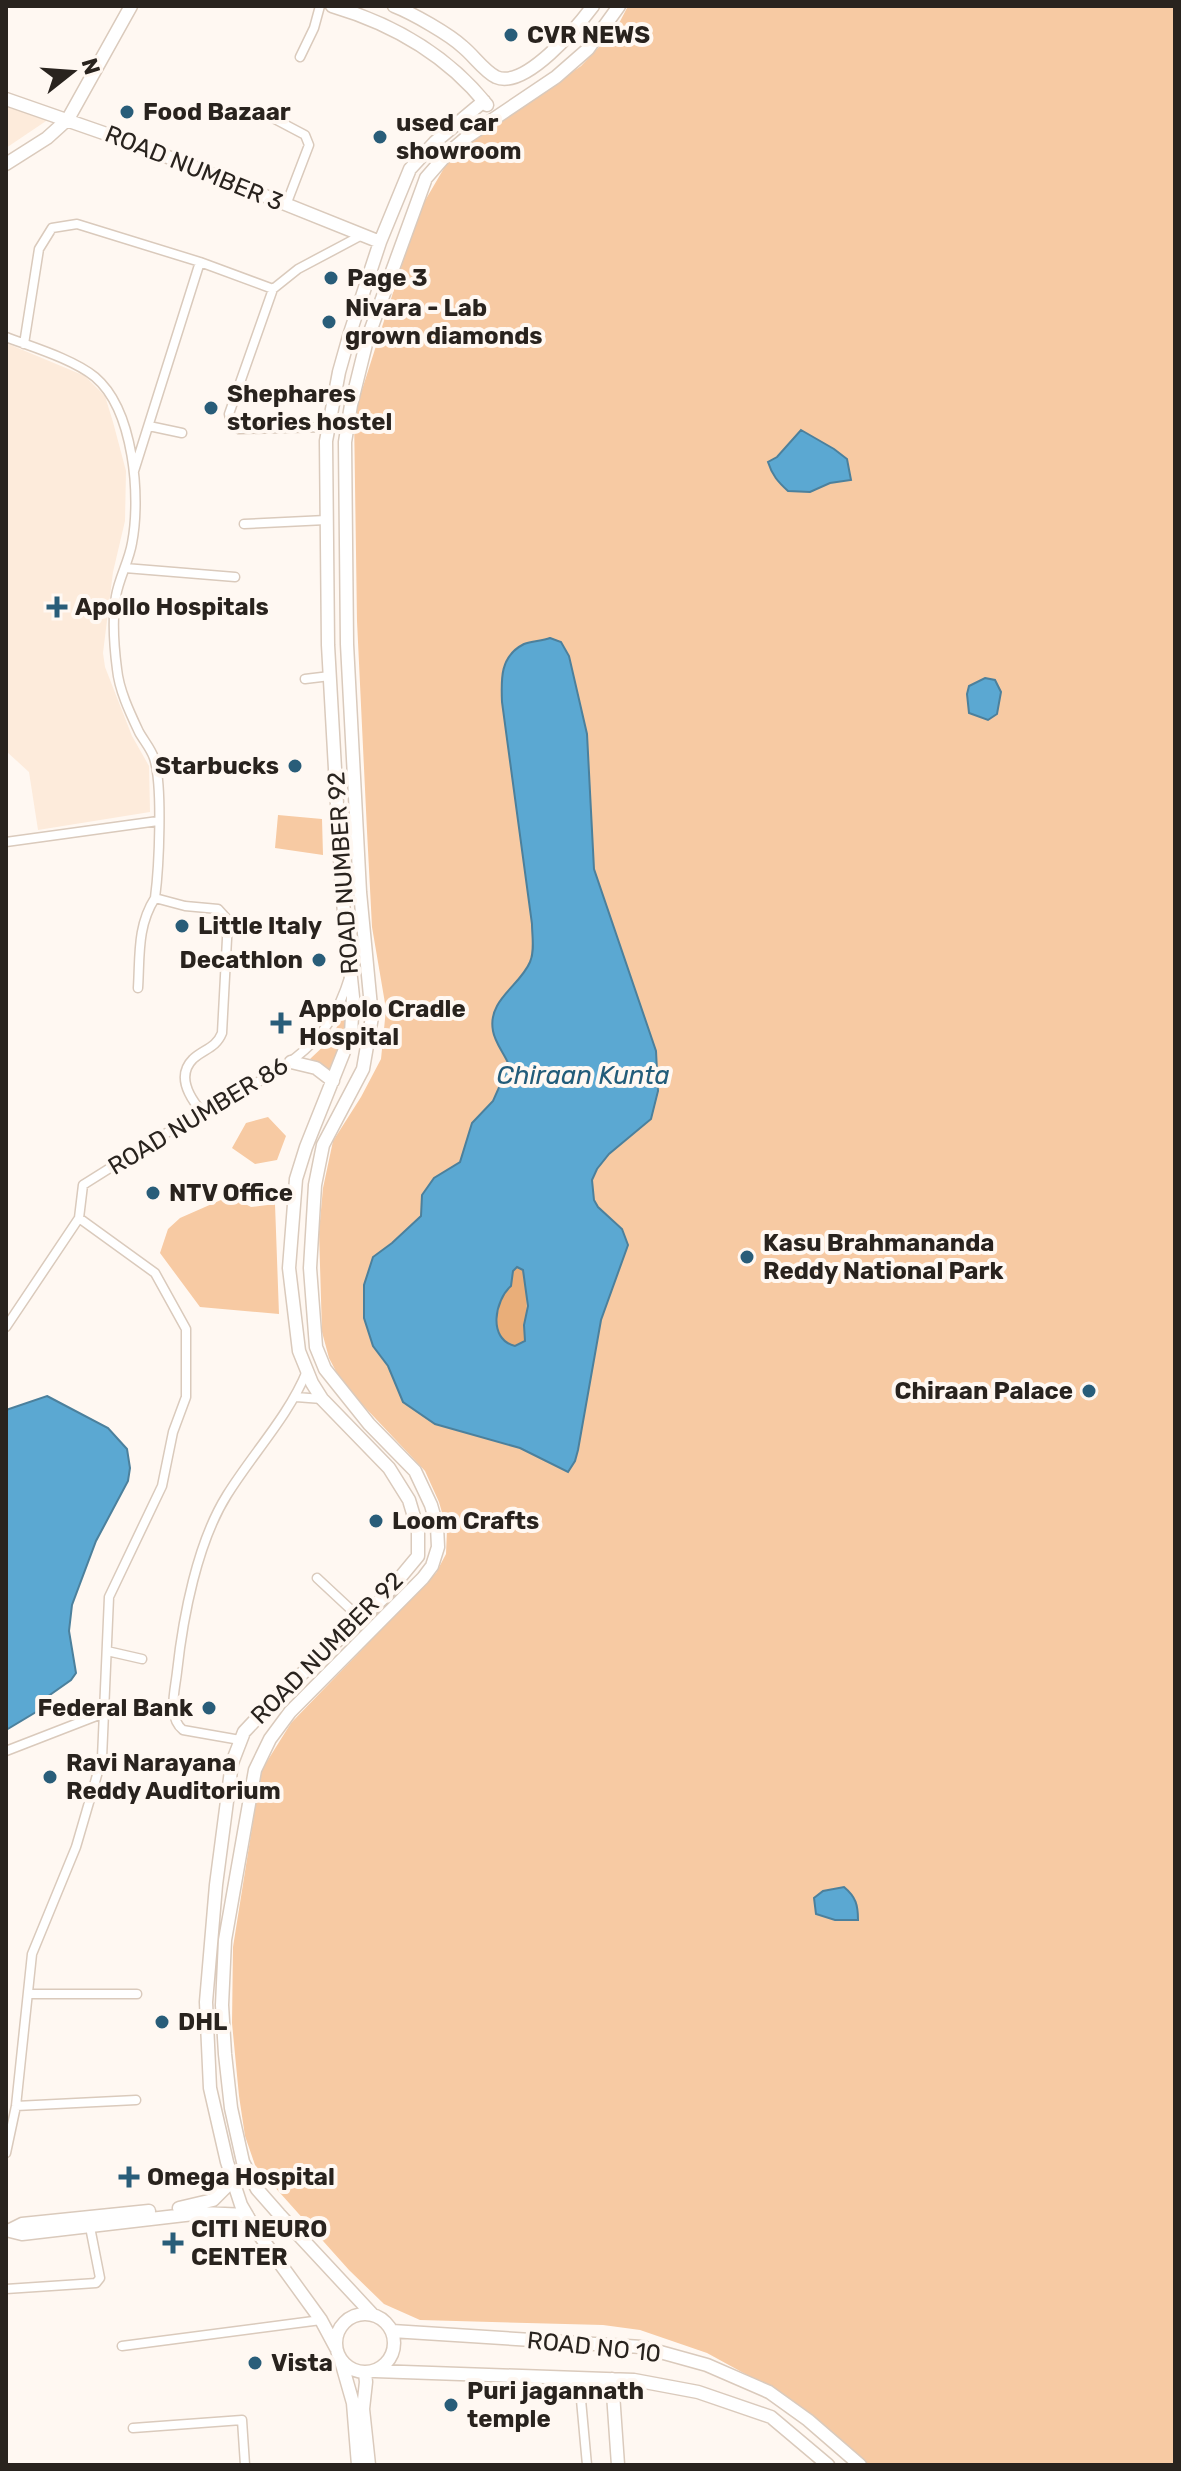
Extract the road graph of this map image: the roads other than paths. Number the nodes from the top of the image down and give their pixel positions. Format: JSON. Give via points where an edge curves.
{"nodes":[{"id":1,"x":131,"y":6,"type":"edge"},
{"id":2,"x":320,"y":6,"type":"edge"},
{"id":3,"x":332,"y":6,"type":"edge"},
{"id":4,"x":394,"y":6,"type":"edge"},
{"id":5,"x":593,"y":6,"type":"edge"},
{"id":6,"x":619,"y":6,"type":"edge"},
{"id":7,"x":300,"y":57,"type":"dead end"},
{"id":8,"x":6,"y":99,"type":"edge"},
{"id":9,"x":479,"y":105,"type":"junction"},
{"id":10,"x":269,"y":116,"type":"dead end"},
{"id":11,"x":68,"y":119,"type":"junction"},
{"id":12,"x":488,"y":122,"type":"junction"},
{"id":13,"x":6,"y":164,"type":"edge"},
{"id":14,"x":286,"y":205,"type":"junction"},
{"id":15,"x":362,"y":235,"type":"junction"},
{"id":16,"x":380,"y":242,"type":"junction"},
{"id":17,"x":200,"y":262,"type":"junction"},
{"id":18,"x":273,"y":289,"type":"junction"},
{"id":19,"x":6,"y":337,"type":"edge"},
{"id":20,"x":24,"y":344,"type":"junction"},
{"id":21,"x":149,"y":426,"type":"junction"},
{"id":22,"x":328,"y":427,"type":"junction"},
{"id":23,"x":182,"y":433,"type":"dead end"},
{"id":24,"x":133,"y":475,"type":"junction"},
{"id":25,"x":326,"y":520,"type":"junction"},
{"id":26,"x":244,"y":524,"type":"dead end"},
{"id":27,"x":125,"y":568,"type":"junction"},
{"id":28,"x":235,"y":577,"type":"dead end"},
{"id":29,"x":347,"y":648,"type":"junction"},
{"id":30,"x":328,"y":651,"type":"junction"},
{"id":31,"x":330,"y":676,"type":"junction"},
{"id":32,"x":305,"y":679,"type":"dead end"},
{"id":33,"x":158,"y":821,"type":"junction"},
{"id":34,"x":6,"y":842,"type":"edge"},
{"id":35,"x":155,"y":898,"type":"junction"},
{"id":36,"x":350,"y":973,"type":"junction"},
{"id":37,"x":138,"y":988,"type":"dead end"},
{"id":38,"x":291,"y":1062,"type":"junction"},
{"id":39,"x":333,"y":1081,"type":"junction"},
{"id":40,"x":202,"y":1112,"type":"junction"},
{"id":41,"x":79,"y":1218,"type":"junction"},
{"id":42,"x":6,"y":1327,"type":"edge"},
{"id":43,"x":307,"y":1371,"type":"junction"},
{"id":44,"x":296,"y":1397,"type":"junction"},
{"id":45,"x":322,"y":1399,"type":"junction"},
{"id":46,"x":317,"y":1578,"type":"dead end"},
{"id":47,"x":361,"y":1619,"type":"junction"},
{"id":48,"x":107,"y":1651,"type":"junction"},
{"id":49,"x":142,"y":1659,"type":"dead end"},
{"id":50,"x":104,"y":1713,"type":"junction"},
{"id":51,"x":240,"y":1740,"type":"junction"},
{"id":52,"x":6,"y":1751,"type":"edge"},
{"id":53,"x":216,"y":1885,"type":"junction"},
{"id":54,"x":233,"y":1888,"type":"junction"},
{"id":55,"x":28,"y":1994,"type":"junction"},
{"id":56,"x":137,"y":1994,"type":"dead end"},
{"id":57,"x":228,"y":2086,"type":"junction"},
{"id":58,"x":210,"y":2088,"type":"junction"},
{"id":59,"x":136,"y":2100,"type":"dead end"},
{"id":60,"x":16,"y":2106,"type":"junction"},
{"id":61,"x":6,"y":2153,"type":"edge"},
{"id":62,"x":233,"y":2180,"type":"junction"},
{"id":63,"x":247,"y":2215,"type":"junction"},
{"id":64,"x":90,"y":2227,"type":"junction"},
{"id":65,"x":8,"y":2230,"type":"edge"},
{"id":66,"x":6,"y":2289,"type":"edge"},
{"id":67,"x":373,"y":2315,"type":"junction"},
{"id":68,"x":321,"y":2320,"type":"junction"},
{"id":69,"x":392,"y":2331,"type":"junction"},
{"id":70,"x":122,"y":2346,"type":"dead end"},
{"id":71,"x":336,"y":2348,"type":"junction"},
{"id":72,"x":341,"y":2361,"type":"junction"},
{"id":73,"x":370,"y":2372,"type":"junction"},
{"id":74,"x":579,"y":2378,"type":"junction"},
{"id":75,"x":612,"y":2379,"type":"junction"},
{"id":76,"x":133,"y":2428,"type":"dead end"},
{"id":77,"x":245,"y":2465,"type":"edge"},
{"id":78,"x":358,"y":2465,"type":"edge"},
{"id":79,"x":369,"y":2465,"type":"edge"},
{"id":80,"x":587,"y":2465,"type":"edge"},
{"id":81,"x":618,"y":2465,"type":"edge"},
{"id":82,"x":828,"y":2465,"type":"edge"},
{"id":83,"x":860,"y":2465,"type":"edge"}],
"edges":[{"from":1,"to":11,"type":"main road"},
{"from":2,"to":7,"type":"street"},
{"from":3,"to":9,"type":"main road","via":[[414,40],[440,58]]},
{"from":4,"to":5,"type":"main road","via":[[461,45],[498,78],[521,74],[573,33]]},
{"from":6,"to":12,"type":"main road","name":"ROAD NUMBER 92","via":[[588,49]]},
{"from":8,"to":11,"type":"main road","name":"ROAD NUMBER 3"},
{"from":9,"to":12,"type":"main road"},
{"from":9,"to":16,"type":"main road","name":"ROAD NUMBER 92","via":[[410,169]]},
{"from":10,"to":14,"type":"street","via":[[305,135],[309,145]]},
{"from":11,"to":13,"type":"main road"},
{"from":11,"to":14,"type":"main road","name":"ROAD NUMBER 3"},
{"from":12,"to":29,"type":"main road","name":"ROAD NUMBER 92","via":[[426,178],[357,376],[345,442]]},
{"from":14,"to":15,"type":"main road","name":"ROAD NUMBER 3"},
{"from":15,"to":16,"type":"main road","name":"ROAD NUMBER 3"},
{"from":15,"to":18,"type":"street","via":[[298,269]]},
{"from":16,"to":22,"type":"main road","name":"ROAD NUMBER 92"},
{"from":17,"to":18,"type":"street"},
{"from":17,"to":20,"type":"street","via":[[77,224],[52,228],[39,249]]},
{"from":17,"to":21,"type":"street"},
{"from":18,"to":22,"type":"street","via":[[229,414],[231,424],[239,429]]},
{"from":19,"to":20,"type":"street"},
{"from":20,"to":24,"type":"street","via":[[80,368],[108,391],[120,415]]},
{"from":21,"to":23,"type":"street"},
{"from":21,"to":24,"type":"street"},
{"from":22,"to":25,"type":"main road","name":"ROAD NUMBER 92"},
{"from":24,"to":27,"type":"street","via":[[136,511]]},
{"from":25,"to":26,"type":"street"},
{"from":25,"to":30,"type":"main road","name":"ROAD NUMBER 92"},
{"from":27,"to":28,"type":"street"},
{"from":27,"to":33,"type":"street","via":[[116,595],[117,672],[153,757]]},
{"from":29,"to":30,"type":"main road"},
{"from":29,"to":54,"type":"main road","name":"ROAD NUMBER 92","via":[[372,1017],[363,1069],[323,1145],[315,1185],[310,1268],[316,1347],[334,1383],[415,1471],[431,1505],[438,1547],[423,1578],[290,1712],[270,1739],[255,1770]]},
{"from":30,"to":31,"type":"main road","name":"ROAD NUMBER 92"},
{"from":31,"to":32,"type":"street"},
{"from":31,"to":36,"type":"main road","name":"ROAD NUMBER 92"},
{"from":33,"to":34,"type":"street"},
{"from":33,"to":35,"type":"street"},
{"from":35,"to":37,"type":"street","via":[[144,914]]},
{"from":35,"to":40,"type":"street","via":[[218,909],[228,920],[222,1033],[185,1073],[191,1099]]},
{"from":36,"to":38,"type":"street","name":"ROAD NUMBER 86","via":[[343,998],[328,1021]]},
{"from":36,"to":39,"type":"main road","name":"ROAD NUMBER 92","via":[[351,1034]]},
{"from":38,"to":39,"type":"main road","via":[[316,1068]]},
{"from":38,"to":40,"type":"street","name":"ROAD NUMBER 86"},
{"from":39,"to":43,"type":"main road","name":"ROAD NUMBER 92","via":[[296,1179],[289,1248],[299,1351]]},
{"from":40,"to":41,"type":"street","name":"ROAD NUMBER 86","via":[[83,1185]]},
{"from":41,"to":42,"type":"street"},
{"from":41,"to":48,"type":"street","via":[[155,1273],[186,1329],[186,1397],[162,1486],[109,1597]]},
{"from":43,"to":44,"type":"street"},
{"from":43,"to":45,"type":"main road","name":"ROAD NUMBER 92"},
{"from":44,"to":45,"type":"street"},
{"from":44,"to":51,"type":"street","via":[[221,1507],[201,1558],[180,1648],[173,1712],[177,1725]]},
{"from":45,"to":47,"type":"main road","name":"ROAD NUMBER 92","via":[[389,1468],[409,1500],[418,1530],[418,1556]]},
{"from":46,"to":47,"type":"street"},
{"from":47,"to":51,"type":"main road","name":"ROAD NUMBER 92","via":[[250,1723]]},
{"from":48,"to":49,"type":"street"},
{"from":48,"to":50,"type":"street"},
{"from":50,"to":52,"type":"street"},
{"from":50,"to":55,"type":"street","via":[[102,1758],[76,1847],[32,1954]]},
{"from":51,"to":53,"type":"main road","name":"ROAD NUMBER 92","via":[[232,1763]]},
{"from":53,"to":54,"type":"main road"},
{"from":53,"to":58,"type":"main road","name":"ROAD NUMBER 92","via":[[206,2002]]},
{"from":54,"to":57,"type":"main road","name":"ROAD NUMBER 92","via":[[222,2005]]},
{"from":55,"to":56,"type":"street"},
{"from":55,"to":60,"type":"street"},
{"from":57,"to":58,"type":"main road"},
{"from":57,"to":67,"type":"main road","name":"ROAD NUMBER 92","via":[[236,2138],[257,2189]]},
{"from":58,"to":62,"type":"main road","name":"ROAD NUMBER 92"},
{"from":59,"to":60,"type":"street"},
{"from":60,"to":61,"type":"street"},
{"from":62,"to":63,"type":"main road","name":"ROAD NUMBER 92"},
{"from":62,"to":65,"type":"main road","via":[[205,2203],[22,2224]]},
{"from":63,"to":64,"type":"main road","via":[[202,2213]]},
{"from":63,"to":68,"type":"main road","name":"ROAD NUMBER 92"},
{"from":64,"to":65,"type":"main road","via":[[22,2234]]},
{"from":64,"to":66,"type":"street","via":[[100,2278],[96,2283]]},
{"from":67,"to":69,"type":"main road"},
{"from":67,"to":71,"type":"main road","via":[[346,2321]]},
{"from":68,"to":70,"type":"street"},
{"from":68,"to":71,"type":"main road","name":"ROAD NUMBER 92"},
{"from":69,"to":73,"type":"main road","via":[[394,2350],[384,2366]]},
{"from":69,"to":83,"type":"main road","name":"ROAD NO 10","via":[[642,2347],[707,2365],[769,2392]]},
{"from":71,"to":72,"type":"main road"},
{"from":72,"to":73,"type":"main road","via":[[352,2370]]},
{"from":72,"to":78,"type":"main road","via":[[353,2403]]},
{"from":73,"to":74,"type":"main road","name":"ROAD NO 10"},
{"from":73,"to":79,"type":"main road","via":[[363,2409]]},
{"from":74,"to":75,"type":"main road","name":"ROAD NO 10"},
{"from":74,"to":80,"type":"street"},
{"from":75,"to":81,"type":"main road"},
{"from":75,"to":82,"type":"main road","name":"ROAD NO 10","via":[[698,2392],[771,2417]]},
{"from":76,"to":77,"type":"street","via":[[242,2420]]}]}
